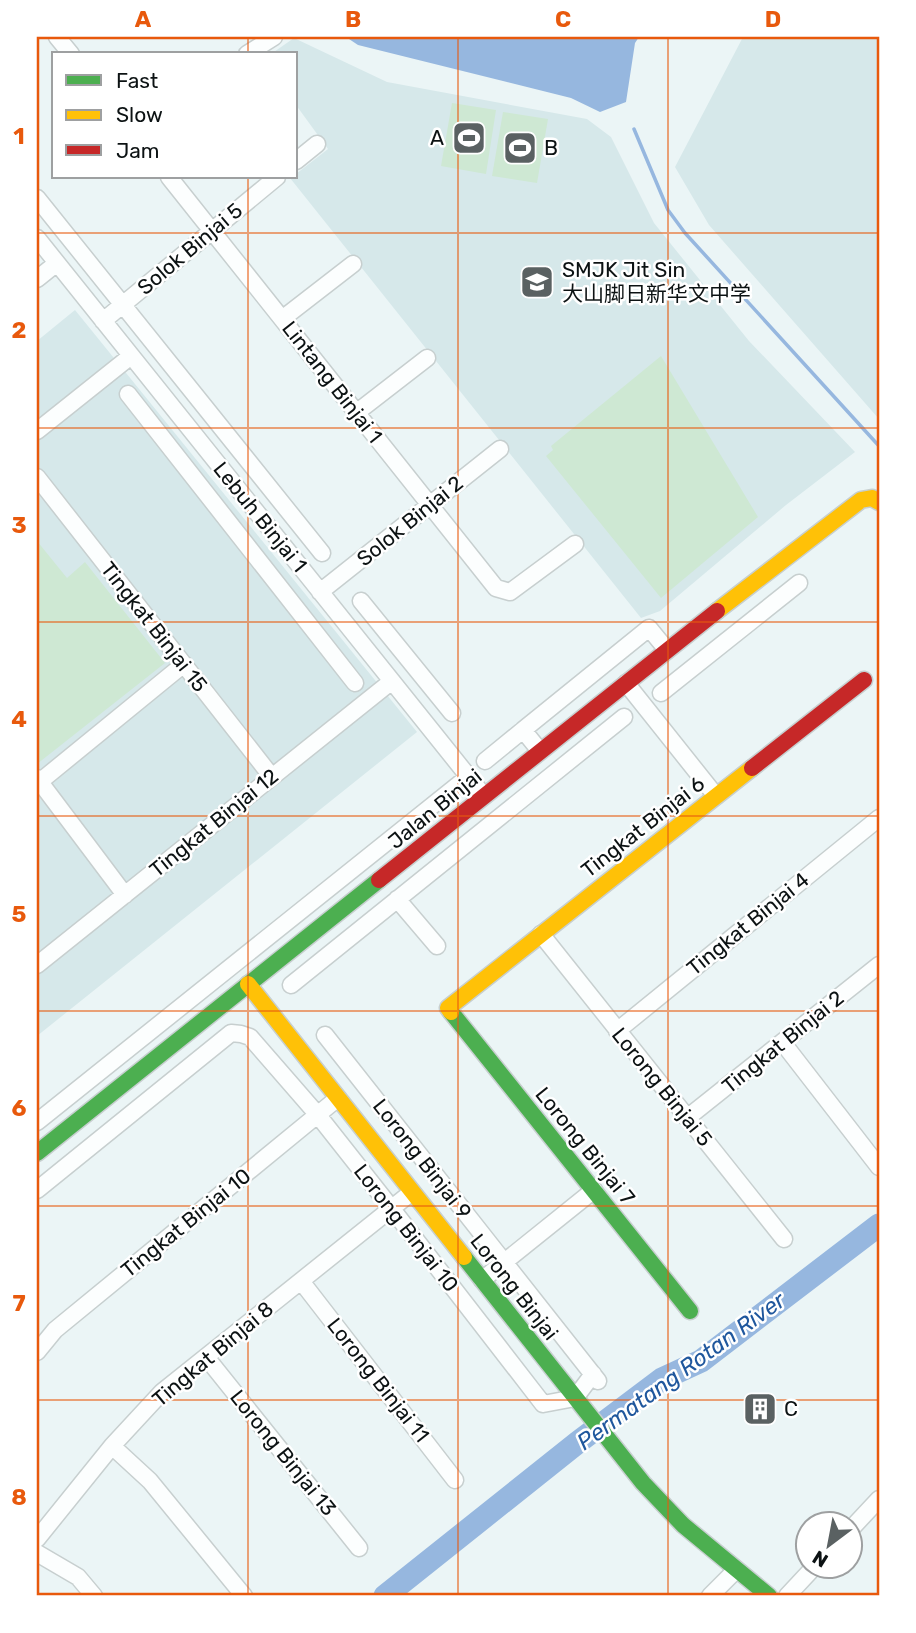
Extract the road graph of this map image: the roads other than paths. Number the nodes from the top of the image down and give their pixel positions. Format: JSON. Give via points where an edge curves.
{"nodes":[{"id":1,"x":274,"y":37,"type":"edge"},
{"id":2,"x":250,"y":52,"type":"edge"},
{"id":3,"x":317,"y":144,"type":"dead end"},
{"id":4,"x":298,"y":159,"type":"edge"},
{"id":5,"x":170,"y":178,"type":"edge"},
{"id":6,"x":276,"y":178,"type":"edge"},
{"id":7,"x":37,"y":198,"type":"edge"},
{"id":8,"x":212,"y":230,"type":"junction"},
{"id":9,"x":37,"y":238,"type":"edge"},
{"id":10,"x":57,"y":263,"type":"junction"},
{"id":11,"x":353,"y":264,"type":"dead end"},
{"id":12,"x":37,"y":279,"type":"edge"},
{"id":13,"x":122,"y":304,"type":"junction"},
{"id":14,"x":282,"y":319,"type":"junction"},
{"id":15,"x":103,"y":321,"type":"junction"},
{"id":16,"x":131,"y":356,"type":"junction"},
{"id":17,"x":427,"y":358,"type":"dead end"},
{"id":18,"x":128,"y":394,"type":"dead end"},
{"id":19,"x":356,"y":413,"type":"junction"},
{"id":20,"x":178,"y":414,"type":"junction"},
{"id":21,"x":37,"y":431,"type":"edge"},
{"id":22,"x":157,"y":431,"type":"junction"},
{"id":23,"x":500,"y":449,"type":"dead end"},
{"id":24,"x":37,"y":477,"type":"edge"},
{"id":25,"x":879,"y":502,"type":"edge"},
{"id":26,"x":430,"y":505,"type":"junction"},
{"id":27,"x":575,"y":544,"type":"dead end"},
{"id":28,"x":322,"y":554,"type":"dead end"},
{"id":29,"x":799,"y":583,"type":"dead end"},
{"id":30,"x":320,"y":592,"type":"junction"},
{"id":31,"x":361,"y":601,"type":"dead end"},
{"id":32,"x":381,"y":625,"type":"junction"},
{"id":33,"x":686,"y":634,"type":"junction"},
{"id":34,"x":355,"y":635,"type":"junction"},
{"id":35,"x":326,"y":646,"type":"junction"},
{"id":36,"x":667,"y":650,"type":"junction"},
{"id":37,"x":705,"y":658,"type":"junction"},
{"id":38,"x":184,"y":664,"type":"junction"},
{"id":39,"x":864,"y":680,"type":"dead end"},
{"id":40,"x":392,"y":681,"type":"junction"},
{"id":41,"x":355,"y":683,"type":"dead end"},
{"id":42,"x":625,"y":683,"type":"junction"},
{"id":43,"x":661,"y":693,"type":"dead end"},
{"id":44,"x":452,"y":713,"type":"dead end"},
{"id":45,"x":624,"y":717,"type":"dead end"},
{"id":46,"x":523,"y":730,"type":"junction"},
{"id":47,"x":561,"y":735,"type":"junction"},
{"id":48,"x":540,"y":751,"type":"junction"},
{"id":49,"x":578,"y":754,"type":"junction"},
{"id":50,"x":485,"y":761,"type":"dead end"},
{"id":51,"x":468,"y":776,"type":"junction"},
{"id":52,"x":272,"y":777,"type":"junction"},
{"id":53,"x":38,"y":781,"type":"edge"},
{"id":54,"x":484,"y":796,"type":"junction"},
{"id":55,"x":716,"y":796,"type":"junction"},
{"id":56,"x":879,"y":818,"type":"edge"},
{"id":57,"x":386,"y":842,"type":"junction"},
{"id":58,"x":402,"y":862,"type":"junction"},
{"id":59,"x":125,"y":895,"type":"junction"},
{"id":60,"x":397,"y":899,"type":"junction"},
{"id":61,"x":320,"y":928,"type":"junction"},
{"id":62,"x":541,"y":934,"type":"junction"},
{"id":63,"x":437,"y":946,"type":"dead end"},
{"id":64,"x":337,"y":948,"type":"junction"},
{"id":65,"x":37,"y":965,"type":"edge"},
{"id":66,"x":877,"y":972,"type":"edge"},
{"id":67,"x":248,"y":984,"type":"junction"},
{"id":68,"x":291,"y":985,"type":"dead end"},
{"id":69,"x":448,"y":1008,"type":"joint"},
{"id":70,"x":617,"y":1031,"type":"junction"},
{"id":71,"x":324,"y":1035,"type":"dead end"},
{"id":72,"x":783,"y":1043,"type":"junction"},
{"id":73,"x":170,"y":1047,"type":"junction"},
{"id":74,"x":187,"y":1069,"type":"junction"},
{"id":75,"x":373,"y":1096,"type":"junction"},
{"id":76,"x":338,"y":1098,"type":"junction"},
{"id":77,"x":317,"y":1114,"type":"junction"},
{"id":78,"x":351,"y":1115,"type":"junction"},
{"id":79,"x":687,"y":1118,"type":"junction"},
{"id":80,"x":38,"y":1121,"type":"edge"},
{"id":81,"x":55,"y":1139,"type":"junction"},
{"id":82,"x":37,"y":1153,"type":"edge"},
{"id":83,"x":879,"y":1167,"type":"edge"},
{"id":84,"x":37,"y":1190,"type":"edge"},
{"id":85,"x":594,"y":1190,"type":"junction"},
{"id":86,"x":412,"y":1192,"type":"junction"},
{"id":87,"x":456,"y":1201,"type":"junction"},
{"id":88,"x":392,"y":1209,"type":"junction"},
{"id":89,"x":434,"y":1219,"type":"junction"},
{"id":90,"x":784,"y":1239,"type":"dead end"},
{"id":91,"x":505,"y":1262,"type":"junction"},
{"id":92,"x":482,"y":1280,"type":"junction"},
{"id":93,"x":301,"y":1281,"type":"junction"},
{"id":94,"x":690,"y":1311,"type":"dead end"},
{"id":95,"x":37,"y":1352,"type":"edge"},
{"id":96,"x":206,"y":1357,"type":"junction"},
{"id":97,"x":579,"y":1403,"type":"junction"},
{"id":98,"x":112,"y":1446,"type":"junction"},
{"id":99,"x":455,"y":1480,"type":"dead end"},
{"id":100,"x":879,"y":1499,"type":"edge"},
{"id":101,"x":865,"y":1513,"type":"joint"},
{"id":102,"x":879,"y":1523,"type":"edge"},
{"id":103,"x":37,"y":1539,"type":"edge"},
{"id":104,"x":359,"y":1548,"type":"dead end"},
{"id":105,"x":37,"y":1553,"type":"edge"},
{"id":106,"x":736,"y":1570,"type":"junction"},
{"id":107,"x":802,"y":1580,"type":"edge"},
{"id":108,"x":239,"y":1594,"type":"edge"},
{"id":109,"x":94,"y":1596,"type":"edge"},
{"id":110,"x":710,"y":1596,"type":"edge"},
{"id":111,"x":769,"y":1596,"type":"edge"},
{"id":112,"x":787,"y":1596,"type":"edge"}],
"edges":[{"from":1,"to":2,"type":"street"},
{"from":3,"to":4,"type":"street"},
{"from":5,"to":8,"type":"street","name":"Lintang Binjai 1"},
{"from":6,"to":8,"type":"street","name":"Solok Binjai 5"},
{"from":7,"to":13,"type":"street","name":"Lebuh Binjai 1"},
{"from":8,"to":13,"type":"street","name":"Solok Binjai 5"},
{"from":8,"to":14,"type":"street","name":"Lintang Binjai 1"},
{"from":9,"to":10,"type":"street","name":"Lebuh Binjai 1"},
{"from":10,"to":12,"type":"street"},
{"from":10,"to":15,"type":"street","name":"Lebuh Binjai 1"},
{"from":11,"to":14,"type":"street"},
{"from":13,"to":15,"type":"street","name":"Solok Binjai 5"},
{"from":13,"to":28,"type":"street","name":"Lebuh Binjai 1"},
{"from":14,"to":19,"type":"street","name":"Lintang Binjai 1"},
{"from":15,"to":16,"type":"street","name":"Lebuh Binjai 1"},
{"from":16,"to":20,"type":"street","name":"Lebuh Binjai 1"},
{"from":16,"to":21,"type":"street"},
{"from":17,"to":19,"type":"street"},
{"from":18,"to":22,"type":"street"},
{"from":19,"to":26,"type":"street","name":"Lintang Binjai 1"},
{"from":20,"to":22,"type":"street"},
{"from":20,"to":30,"type":"street","name":"Lebuh Binjai 1"},
{"from":22,"to":35,"type":"street"},
{"from":23,"to":26,"type":"street","name":"Solok Binjai 2"},
{"from":24,"to":38,"type":"street","name":"Tingkat Binjai 15"},
{"from":25,"to":33,"type":"street","name":"Jalan Binjai","via":[[861,500]]},
{"from":26,"to":27,"type":"street","name":"Lintang Binjai 1","via":[[496,588],[510,592]]},
{"from":26,"to":30,"type":"street","name":"Solok Binjai 2"},
{"from":29,"to":37,"type":"street"},
{"from":30,"to":34,"type":"street","name":"Lebuh Binjai 1"},
{"from":31,"to":32,"type":"street"},
{"from":32,"to":34,"type":"street"},
{"from":32,"to":44,"type":"street"},
{"from":33,"to":36,"type":"street","name":"Jalan Binjai"},
{"from":33,"to":37,"type":"street"},
{"from":34,"to":35,"type":"street"},
{"from":34,"to":40,"type":"street","name":"Lebuh Binjai 1"},
{"from":35,"to":41,"type":"street"},
{"from":36,"to":42,"type":"street","name":"Jalan Binjai"},
{"from":36,"to":46,"type":"street","via":[[649,628]]},
{"from":37,"to":43,"type":"street"},
{"from":38,"to":52,"type":"street","name":"Tingkat Binjai 15"},
{"from":38,"to":53,"type":"street"},
{"from":39,"to":55,"type":"street","name":"Tingkat Binjai 6"},
{"from":40,"to":51,"type":"street","name":"Lebuh Binjai 1"},
{"from":40,"to":52,"type":"street","name":"Tingkat Binjai 12"},
{"from":42,"to":47,"type":"street","name":"Jalan Binjai"},
{"from":42,"to":55,"type":"street"},
{"from":45,"to":49,"type":"street"},
{"from":46,"to":48,"type":"street"},
{"from":46,"to":50,"type":"street"},
{"from":47,"to":48,"type":"street","name":"Jalan Binjai"},
{"from":47,"to":49,"type":"street"},
{"from":48,"to":54,"type":"street","name":"Jalan Binjai"},
{"from":49,"to":60,"type":"street"},
{"from":51,"to":54,"type":"street","name":"Lebuh Binjai 1"},
{"from":51,"to":57,"type":"street"},
{"from":52,"to":59,"type":"street","name":"Tingkat Binjai 12"},
{"from":53,"to":59,"type":"street"},
{"from":54,"to":58,"type":"street","name":"Jalan Binjai"},
{"from":55,"to":62,"type":"street","name":"Tingkat Binjai 6"},
{"from":56,"to":70,"type":"street","name":"Tingkat Binjai 4"},
{"from":57,"to":58,"type":"street"},
{"from":57,"to":80,"type":"street"},
{"from":58,"to":61,"type":"street","name":"Jalan Binjai"},
{"from":59,"to":65,"type":"street","name":"Tingkat Binjai 12"},
{"from":60,"to":63,"type":"street"},
{"from":60,"to":64,"type":"street"},
{"from":61,"to":64,"type":"street"},
{"from":61,"to":67,"type":"street","name":"Jalan Binjai"},
{"from":62,"to":69,"type":"street","name":"Tingkat Binjai 6"},
{"from":62,"to":70,"type":"street","name":"Lorong Binjai 5"},
{"from":64,"to":68,"type":"street"},
{"from":66,"to":72,"type":"street","name":"Tingkat Binjai 2"},
{"from":67,"to":73,"type":"street","name":"Jalan Binjai"},
{"from":67,"to":76,"type":"street","name":"Lorong Binjai"},
{"from":69,"to":85,"type":"street","name":"Lorong Binjai 7"},
{"from":70,"to":79,"type":"street","name":"Lorong Binjai 5"},
{"from":71,"to":75,"type":"street","name":"Lorong Binjai 9"},
{"from":72,"to":79,"type":"street","name":"Tingkat Binjai 2"},
{"from":72,"to":83,"type":"street"},
{"from":73,"to":74,"type":"street"},
{"from":73,"to":81,"type":"street","name":"Jalan Binjai"},
{"from":74,"to":77,"type":"street","name":"Lorong Binjai 10","via":[[231,1033],[250,1037]]},
{"from":74,"to":84,"type":"street"},
{"from":75,"to":78,"type":"street"},
{"from":75,"to":87,"type":"street","name":"Lorong Binjai 9"},
{"from":76,"to":77,"type":"street","name":"Tingkat Binjai 10"},
{"from":76,"to":78,"type":"street","name":"Lorong Binjai"},
{"from":77,"to":88,"type":"street","name":"Lorong Binjai 10"},
{"from":77,"to":95,"type":"street","name":"Tingkat Binjai 10","via":[[55,1330]]},
{"from":78,"to":86,"type":"street","name":"Lorong Binjai"},
{"from":79,"to":90,"type":"street","name":"Lorong Binjai 5"},
{"from":80,"to":81,"type":"street"},
{"from":81,"to":82,"type":"street","name":"Jalan Binjai"},
{"from":85,"to":91,"type":"street"},
{"from":85,"to":94,"type":"street","name":"Lorong Binjai 7"},
{"from":86,"to":88,"type":"street","name":"Tingkat Binjai 8"},
{"from":86,"to":89,"type":"street","name":"Lorong Binjai"},
{"from":87,"to":89,"type":"street"},
{"from":87,"to":91,"type":"street","name":"Lorong Binjai 9"},
{"from":88,"to":93,"type":"street","name":"Tingkat Binjai 8"},
{"from":88,"to":97,"type":"street","name":"Lorong Binjai 10","via":[[543,1404]]},
{"from":89,"to":92,"type":"street","name":"Lorong Binjai"},
{"from":91,"to":92,"type":"street"},
{"from":91,"to":97,"type":"street","name":"Lorong Binjai 9","via":[[596,1377]]},
{"from":92,"to":97,"type":"street","name":"Lorong Binjai"},
{"from":93,"to":96,"type":"street","name":"Tingkat Binjai 8"},
{"from":93,"to":99,"type":"street","name":"Lorong Binjai 11"},
{"from":96,"to":98,"type":"street","name":"Tingkat Binjai 8","via":[[162,1392]]},
{"from":96,"to":104,"type":"street","name":"Lorong Binjai 13"},
{"from":97,"to":106,"type":"street","name":"Lorong Binjai","via":[[643,1483]]},
{"from":98,"to":103,"type":"street","name":"Tingkat Binjai 8"},
{"from":98,"to":108,"type":"street","via":[[150,1480]]},
{"from":100,"to":101,"type":"street"},
{"from":101,"to":102,"type":"street"},
{"from":105,"to":109,"type":"street","via":[[78,1577]]},
{"from":106,"to":110,"type":"street"},
{"from":106,"to":111,"type":"street","name":"Lorong Binjai"},
{"from":107,"to":112,"type":"street"}]}
